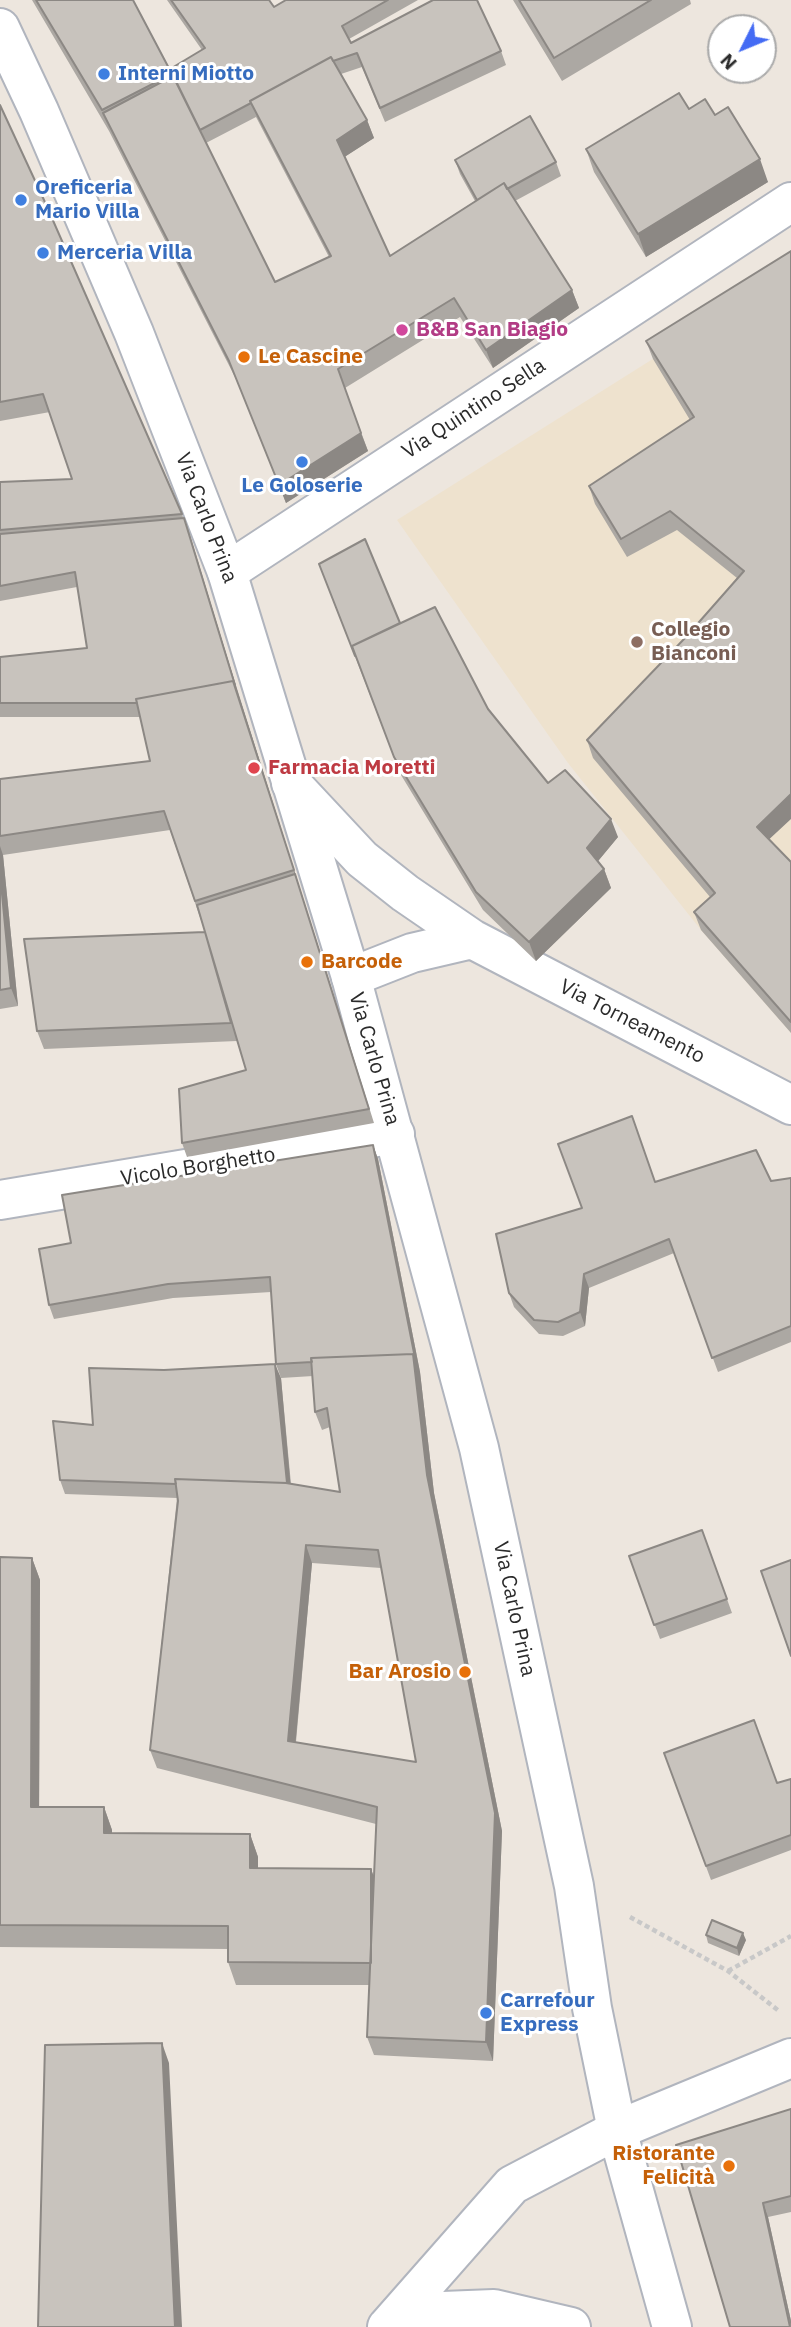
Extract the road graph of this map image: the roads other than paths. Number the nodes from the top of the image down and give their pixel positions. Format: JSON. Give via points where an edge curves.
{"nodes":[{"id":1,"x":0,"y":28,"type":"edge"},
{"id":2,"x":791,"y":202,"type":"edge"},
{"id":3,"x":227,"y":572,"type":"junction"},
{"id":4,"x":291,"y":783,"type":"junction"},
{"id":5,"x":472,"y":939,"type":"junction"},
{"id":6,"x":351,"y":977,"type":"junction"},
{"id":7,"x":791,"y":1105,"type":"edge"},
{"id":8,"x":395,"y":1134,"type":"junction"},
{"id":9,"x":0,"y":1200,"type":"edge"},
{"id":10,"x":791,"y":2058,"type":"edge"},
{"id":11,"x":617,"y":2130,"type":"junction"},
{"id":12,"x":387,"y":2327,"type":"edge"},
{"id":13,"x":571,"y":2327,"type":"edge"},
{"id":14,"x":672,"y":2327,"type":"edge"}],
"edges":[{"from":1,"to":3,"type":"street","name":"Via Carlo Prina","via":[[134,333]]},
{"from":2,"to":3,"type":"street","name":"Via Quintino Sella"},
{"from":3,"to":4,"type":"street","name":"Via Carlo Prina"},
{"from":4,"to":5,"type":"street","name":"Via Torneamento","via":[[362,859]]},
{"from":4,"to":6,"type":"street","name":"Via Carlo Prina"},
{"from":5,"to":6,"type":"street","via":[[412,953]]},
{"from":5,"to":7,"type":"street","name":"Via Torneamento"},
{"from":6,"to":8,"type":"street","name":"Via Carlo Prina"},
{"from":8,"to":9,"type":"street","name":"Vicolo Borghetto"},
{"from":8,"to":11,"type":"street","name":"Via Carlo Prina","via":[[479,1448],[574,1886]]},
{"from":10,"to":11,"type":"street"},
{"from":11,"to":12,"type":"street","via":[[512,2185]]},
{"from":11,"to":14,"type":"street","name":"Via Carlo Prina"},
{"from":12,"to":13,"type":"street","via":[[443,2311],[494,2309]]}]}
